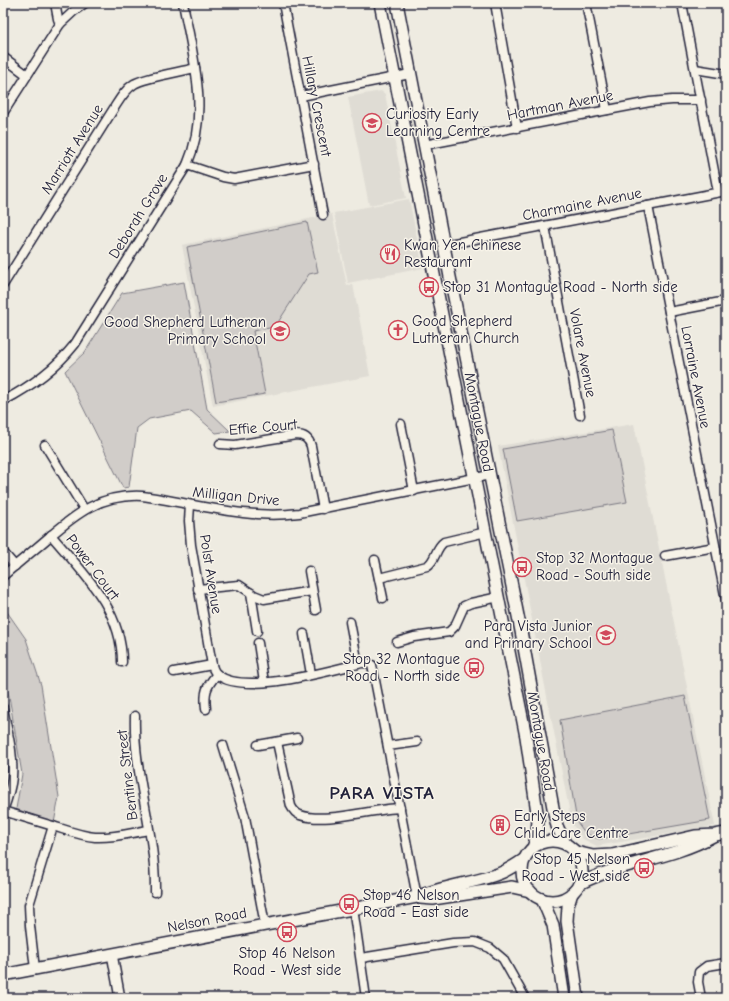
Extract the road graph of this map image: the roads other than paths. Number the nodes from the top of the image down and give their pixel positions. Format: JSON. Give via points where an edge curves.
{"nodes":[{"id":1,"x":54,"y":3,"type":"edge"},
{"id":2,"x":85,"y":3,"type":"edge"},
{"id":3,"x":183,"y":3,"type":"edge"},
{"id":4,"x":283,"y":3,"type":"edge"},
{"id":5,"x":380,"y":3,"type":"edge"},
{"id":6,"x":397,"y":3,"type":"edge"},
{"id":7,"x":495,"y":3,"type":"edge"},
{"id":8,"x":586,"y":3,"type":"edge"},
{"id":9,"x":682,"y":3,"type":"edge"},
{"id":10,"x":60,"y":24,"type":"junction"},
{"id":11,"x":3,"y":57,"type":"edge"},
{"id":12,"x":195,"y":68,"type":"junction"},
{"id":13,"x":695,"y":69,"type":"junction"},
{"id":14,"x":410,"y":74,"type":"junction"},
{"id":15,"x":726,"y":74,"type":"edge"},
{"id":16,"x":27,"y":75,"type":"junction"},
{"id":17,"x":395,"y":77,"type":"junction"},
{"id":18,"x":301,"y":96,"type":"junction"},
{"id":19,"x":701,"y":100,"type":"junction"},
{"id":20,"x":607,"y":110,"type":"junction"},
{"id":21,"x":3,"y":113,"type":"edge"},
{"id":22,"x":517,"y":128,"type":"junction"},
{"id":23,"x":424,"y":145,"type":"junction"},
{"id":24,"x":314,"y":164,"type":"junction"},
{"id":25,"x":186,"y":165,"type":"junction"},
{"id":26,"x":722,"y":192,"type":"edge"},
{"id":27,"x":648,"y":206,"type":"junction"},
{"id":28,"x":323,"y":215,"type":"dead end"},
{"id":29,"x":545,"y":226,"type":"junction"},
{"id":30,"x":444,"y":245,"type":"junction"},
{"id":31,"x":429,"y":248,"type":"junction"},
{"id":32,"x":3,"y":285,"type":"edge"},
{"id":33,"x":726,"y":301,"type":"edge"},
{"id":34,"x":669,"y":312,"type":"junction"},
{"id":35,"x":3,"y":401,"type":"edge"},
{"id":36,"x":580,"y":415,"type":"dead end"},
{"id":37,"x":400,"y":424,"type":"dead end"},
{"id":38,"x":220,"y":444,"type":"dead end"},
{"id":39,"x":45,"y":445,"type":"dead end"},
{"id":40,"x":490,"y":475,"type":"junction"},
{"id":41,"x":475,"y":478,"type":"junction"},
{"id":42,"x":414,"y":490,"type":"junction"},
{"id":43,"x":190,"y":505,"type":"junction"},
{"id":44,"x":84,"y":509,"type":"junction"},
{"id":45,"x":323,"y":509,"type":"junction"},
{"id":46,"x":486,"y":532,"type":"junction"},
{"id":47,"x":51,"y":535,"type":"junction"},
{"id":48,"x":715,"y":546,"type":"junction"},
{"id":49,"x":3,"y":552,"type":"edge"},
{"id":50,"x":665,"y":556,"type":"dead end"},
{"id":51,"x":375,"y":560,"type":"dead end"},
{"id":52,"x":15,"y":566,"type":"junction"},
{"id":53,"x":309,"y":571,"type":"dead end"},
{"id":54,"x":3,"y":576,"type":"edge"},
{"id":55,"x":379,"y":578,"type":"junction"},
{"id":56,"x":198,"y":589,"type":"junction"},
{"id":57,"x":312,"y":591,"type":"junction"},
{"id":58,"x":251,"y":593,"type":"junction"},
{"id":59,"x":383,"y":598,"type":"dead end"},
{"id":60,"x":499,"y":598,"type":"junction"},
{"id":61,"x":726,"y":600,"type":"edge"},
{"id":62,"x":316,"y":610,"type":"dead end"},
{"id":63,"x":350,"y":622,"type":"dead end"},
{"id":64,"x":257,"y":631,"type":"dead end"},
{"id":65,"x":304,"y":634,"type":"dead end"},
{"id":66,"x":397,"y":642,"type":"dead end"},
{"id":67,"x":258,"y":643,"type":"dead end"},
{"id":68,"x":122,"y":662,"type":"dead end"},
{"id":69,"x":358,"y":664,"type":"junction"},
{"id":70,"x":212,"y":665,"type":"junction"},
{"id":71,"x":174,"y":672,"type":"dead end"},
{"id":72,"x":217,"y":674,"type":"junction"},
{"id":73,"x":311,"y":674,"type":"junction"},
{"id":74,"x":264,"y":682,"type":"junction"},
{"id":75,"x":3,"y":708,"type":"edge"},
{"id":76,"x":206,"y":709,"type":"dead end"},
{"id":77,"x":135,"y":716,"type":"dead end"},
{"id":78,"x":297,"y":738,"type":"dead end"},
{"id":79,"x":277,"y":742,"type":"junction"},
{"id":80,"x":417,"y":742,"type":"dead end"},
{"id":81,"x":223,"y":745,"type":"dead end"},
{"id":82,"x":258,"y":745,"type":"dead end"},
{"id":83,"x":388,"y":746,"type":"junction"},
{"id":84,"x":400,"y":808,"type":"junction"},
{"id":85,"x":3,"y":811,"type":"edge"},
{"id":86,"x":53,"y":826,"type":"junction"},
{"id":87,"x":148,"y":830,"type":"junction"},
{"id":88,"x":721,"y":834,"type":"edge"},
{"id":89,"x":565,"y":843,"type":"junction"},
{"id":90,"x":533,"y":848,"type":"junction"},
{"id":91,"x":576,"y":852,"type":"junction"},
{"id":92,"x":525,"y":859,"type":"junction"},
{"id":93,"x":579,"y":884,"type":"junction"},
{"id":94,"x":530,"y":891,"type":"junction"},
{"id":95,"x":154,"y":892,"type":"dead end"},
{"id":96,"x":572,"y":893,"type":"junction"},
{"id":97,"x":417,"y":897,"type":"junction"},
{"id":98,"x":542,"y":899,"type":"junction"},
{"id":99,"x":353,"y":908,"type":"junction"},
{"id":100,"x":265,"y":924,"type":"junction"},
{"id":101,"x":112,"y":954,"type":"junction"},
{"id":102,"x":361,"y":958,"type":"junction"},
{"id":103,"x":726,"y":962,"type":"edge"},
{"id":104,"x":35,"y":969,"type":"junction"},
{"id":105,"x":3,"y":975,"type":"edge"},
{"id":106,"x":120,"y":998,"type":"edge"},
{"id":107,"x":366,"y":998,"type":"edge"},
{"id":108,"x":525,"y":998,"type":"edge"},
{"id":109,"x":564,"y":998,"type":"edge"},
{"id":110,"x":578,"y":998,"type":"edge"},
{"id":111,"x":701,"y":998,"type":"edge"}],
"edges":[{"from":1,"to":10,"type":"street"},
{"from":2,"to":10,"type":"street"},
{"from":3,"to":12,"type":"street","name":"Deborah Grove"},
{"from":4,"to":18,"type":"street","name":"Hillary Crescent"},
{"from":5,"to":17,"type":"main road","name":"Montague Road"},
{"from":6,"to":14,"type":"main road","name":"Montague Road"},
{"from":7,"to":22,"type":"street"},
{"from":8,"to":20,"type":"street"},
{"from":9,"to":13,"type":"street"},
{"from":10,"to":16,"type":"street"},
{"from":11,"to":16,"type":"street"},
{"from":12,"to":25,"type":"street","name":"Deborah Grove","via":[[199,112],[194,145]]},
{"from":12,"to":32,"type":"street","name":"Marriott Avenue","via":[[137,82],[126,91]]},
{"from":13,"to":15,"type":"street"},
{"from":13,"to":19,"type":"street"},
{"from":14,"to":17,"type":"street"},
{"from":14,"to":23,"type":"main road","name":"Montague Road"},
{"from":16,"to":21,"type":"street"},
{"from":17,"to":18,"type":"street"},
{"from":17,"to":31,"type":"main road","name":"Montague Road"},
{"from":18,"to":24,"type":"street","name":"Hillary Crescent"},
{"from":19,"to":20,"type":"street","name":"Hartman Avenue","via":[[660,101]]},
{"from":19,"to":26,"type":"street"},
{"from":20,"to":22,"type":"street","name":"Hartman Avenue"},
{"from":22,"to":23,"type":"street","name":"Hartman Avenue"},
{"from":23,"to":30,"type":"main road","name":"Montague Road"},
{"from":24,"to":25,"type":"street","via":[[234,179]]},
{"from":24,"to":28,"type":"street","name":"Hillary Crescent"},
{"from":25,"to":35,"type":"street","name":"Deborah Grove","via":[[75,344],[38,379]]},
{"from":26,"to":27,"type":"street","name":"Charmaine Avenue"},
{"from":27,"to":29,"type":"street","name":"Charmaine Avenue"},
{"from":27,"to":34,"type":"street","name":"Lorraine Avenue"},
{"from":29,"to":30,"type":"street","name":"Charmaine Avenue"},
{"from":29,"to":36,"type":"street","name":"Volare Avenue"},
{"from":30,"to":31,"type":"main road"},
{"from":30,"to":40,"type":"main road","name":"Montague Road"},
{"from":31,"to":41,"type":"main road","name":"Montague Road"},
{"from":33,"to":34,"type":"street"},
{"from":34,"to":48,"type":"street","name":"Lorraine Avenue"},
{"from":37,"to":42,"type":"street"},
{"from":38,"to":45,"type":"street","name":"Effie Court","via":[[235,445],[296,435],[306,437],[311,446]]},
{"from":39,"to":44,"type":"street"},
{"from":40,"to":41,"type":"street","name":"Milligan Drive"},
{"from":40,"to":89,"type":"main road","name":"Montague Road","via":[[555,820]]},
{"from":41,"to":42,"type":"street","name":"Milligan Drive"},
{"from":41,"to":46,"type":"main road","name":"Montague Road"},
{"from":42,"to":45,"type":"street","name":"Milligan Drive"},
{"from":43,"to":44,"type":"street","name":"Milligan Drive","via":[[129,496],[102,501]]},
{"from":43,"to":45,"type":"street","name":"Milligan Drive","via":[[264,516]]},
{"from":43,"to":56,"type":"street","name":"Polst Avenue","via":[[190,539]]},
{"from":44,"to":47,"type":"street","name":"Milligan Drive"},
{"from":46,"to":55,"type":"street","via":[[444,542],[427,566]]},
{"from":46,"to":60,"type":"main road","name":"Montague Road"},
{"from":47,"to":52,"type":"street","name":"Milligan Drive"},
{"from":47,"to":68,"type":"street","name":"Power Court","via":[[94,586],[109,610],[120,638]]},
{"from":48,"to":50,"type":"street"},
{"from":48,"to":61,"type":"street","name":"Lorraine Avenue"},
{"from":49,"to":52,"type":"street"},
{"from":51,"to":55,"type":"street"},
{"from":52,"to":54,"type":"street","name":"Milligan Drive"},
{"from":53,"to":57,"type":"street"},
{"from":55,"to":59,"type":"street"},
{"from":56,"to":58,"type":"street","via":[[236,584]]},
{"from":56,"to":70,"type":"street","name":"Polst Avenue"},
{"from":57,"to":58,"type":"street","via":[[268,600]]},
{"from":57,"to":62,"type":"street"},
{"from":58,"to":64,"type":"street"},
{"from":60,"to":66,"type":"street","via":[[466,605],[453,630],[449,632]]},
{"from":60,"to":90,"type":"main road","name":"Montague Road","via":[[536,795],[538,825]]},
{"from":63,"to":69,"type":"street"},
{"from":65,"to":73,"type":"street"},
{"from":67,"to":74,"type":"street"},
{"from":69,"to":73,"type":"street"},
{"from":69,"to":83,"type":"street","via":[[370,664],[374,670]]},
{"from":70,"to":71,"type":"street"},
{"from":70,"to":72,"type":"street"},
{"from":72,"to":74,"type":"street","via":[[236,682]]},
{"from":72,"to":76,"type":"street","via":[[206,689]]},
{"from":73,"to":74,"type":"street"},
{"from":75,"to":85,"type":"street","via":[[12,756],[12,772]]},
{"from":77,"to":87,"type":"street","name":"Bentine Street","via":[[136,749]]},
{"from":78,"to":79,"type":"street"},
{"from":79,"to":82,"type":"street"},
{"from":79,"to":84,"type":"street","via":[[291,806],[297,813],[303,816],[330,817]]},
{"from":80,"to":83,"type":"street"},
{"from":81,"to":100,"type":"street","via":[[244,817]]},
{"from":83,"to":84,"type":"street"},
{"from":84,"to":97,"type":"street"},
{"from":85,"to":86,"type":"street"},
{"from":86,"to":87,"type":"street","name":"Bentine Street","via":[[97,837]]},
{"from":86,"to":104,"type":"street","via":[[29,905]]},
{"from":87,"to":95,"type":"street","name":"Bentine Street","via":[[154,864]]},
{"from":88,"to":91,"type":"main road","via":[[695,836],[612,856],[593,856]]},
{"from":88,"to":93,"type":"main road","via":[[696,845],[605,872]]},
{"from":89,"to":90,"type":"main road","via":[[546,841]]},
{"from":89,"to":91,"type":"main road"},
{"from":90,"to":92,"type":"main road"},
{"from":91,"to":93,"type":"main road","via":[[582,868]]},
{"from":92,"to":94,"type":"main road","via":[[522,870]]},
{"from":92,"to":97,"type":"main road","name":"Nelson Road","via":[[495,875]]},
{"from":93,"to":96,"type":"main road"},
{"from":94,"to":97,"type":"main road","name":"Nelson Road","via":[[512,887],[433,899]]},
{"from":94,"to":98,"type":"main road"},
{"from":96,"to":98,"type":"main road","via":[[556,901]]},
{"from":96,"to":110,"type":"main road","via":[[567,921]]},
{"from":97,"to":99,"type":"main road","name":"Nelson Road"},
{"from":98,"to":109,"type":"main road","via":[[553,925]]},
{"from":99,"to":100,"type":"main road","name":"Nelson Road"},
{"from":99,"to":102,"type":"street"},
{"from":100,"to":101,"type":"main road","name":"Nelson Road"},
{"from":101,"to":104,"type":"main road","name":"Nelson Road"},
{"from":101,"to":106,"type":"street"},
{"from":102,"to":107,"type":"street"},
{"from":102,"to":108,"type":"street","via":[[453,943],[475,942],[490,948],[503,959]]},
{"from":103,"to":111,"type":"street","via":[[707,966],[699,972]]},
{"from":104,"to":105,"type":"main road","name":"Nelson Road"}]}
